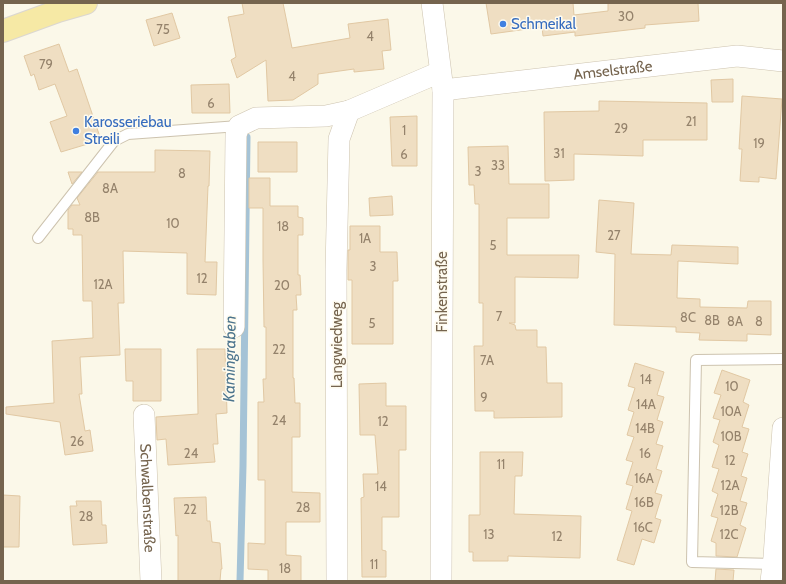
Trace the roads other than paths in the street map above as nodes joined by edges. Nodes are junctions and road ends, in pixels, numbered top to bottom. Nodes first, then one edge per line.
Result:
1 (86, 3) edge
2 (432, 3) edge
3 (3, 31) edge
4 (783, 61) edge
5 (441, 81) junction
6 (349, 111) junction
7 (239, 126) junction
8 (38, 238) dead end
9 (234, 327) dead end
10 (783, 359) edge
11 (144, 415) dead end
12 (783, 428) edge
13 (773, 572) edge
14 (152, 581) edge
15 (337, 581) edge
16 (441, 581) edge

1 - 3 main road
2 - 5 street, Finkenstraße
4 - 5 street, Amselstraße
5 - 6 street
5 - 16 street, Finkenstraße
6 - 7 street
6 - 15 street, Langwiedweg
7 - 8 lane
7 - 9 street
10 - 13 lane
11 - 14 street, Schwalbenstraße
12 - 13 street

